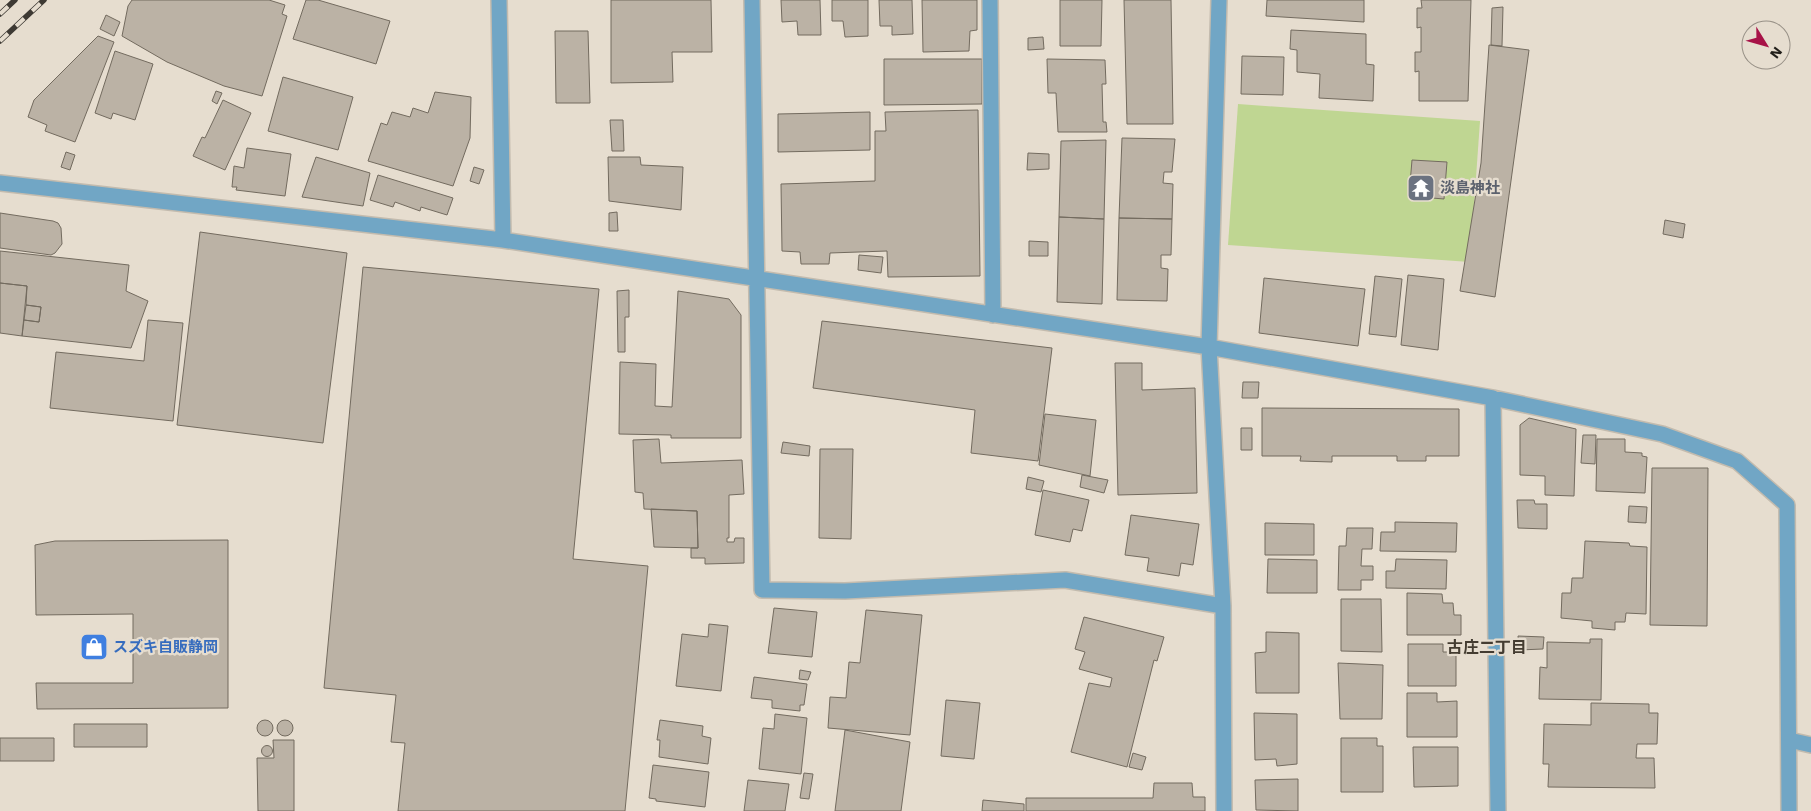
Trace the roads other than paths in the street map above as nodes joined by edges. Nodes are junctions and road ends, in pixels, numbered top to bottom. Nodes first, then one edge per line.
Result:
1 (499, 0) edge
2 (752, 0) edge
3 (990, 0) edge
4 (1219, 0) edge
5 (0, 183) edge
6 (503, 240) junction
7 (757, 279) junction
8 (993, 315) junction
9 (1209, 347) junction
10 (1493, 398) junction
11 (1223, 606) junction
12 (1789, 740) junction
13 (1811, 745) edge
14 (1224, 811) edge
15 (1498, 811) edge
16 (1789, 811) edge

1 - 6 street
2 - 7 street
3 - 8 street
4 - 9 street
5 - 6 street
6 - 7 street
7 - 8 street
7 - 11 street
8 - 9 street
9 - 10 street
9 - 11 street
10 - 12 street
10 - 15 street
11 - 14 street
12 - 13 street
12 - 16 street

